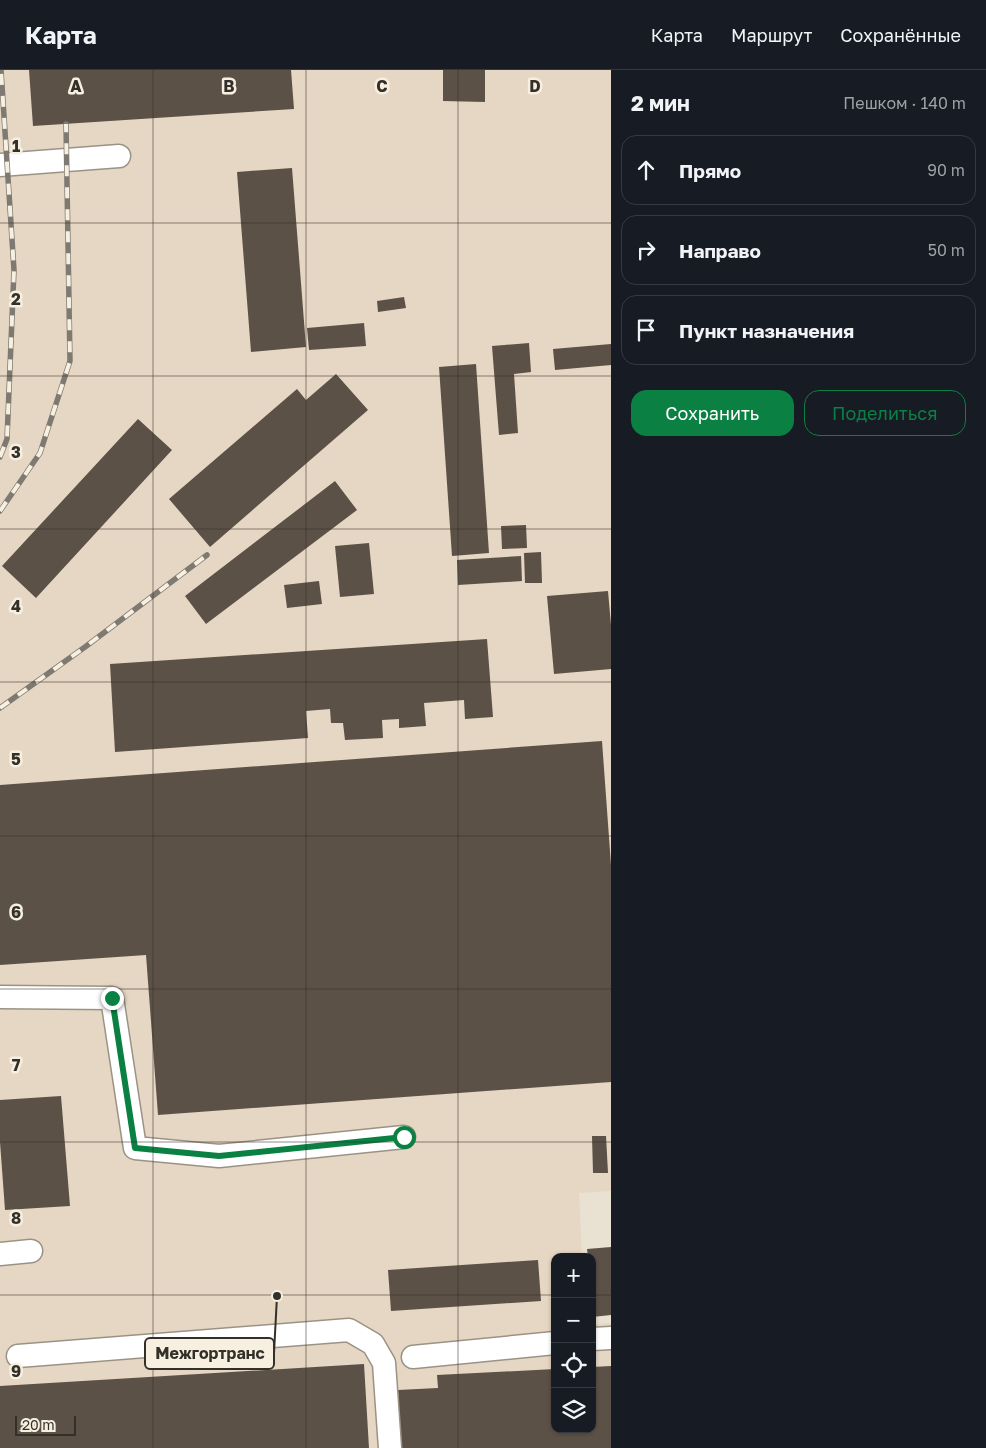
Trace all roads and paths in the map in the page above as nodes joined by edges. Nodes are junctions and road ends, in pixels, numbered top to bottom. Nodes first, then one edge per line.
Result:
1 (119, 156) dead end
2 (0, 165) edge
3 (0, 997) edge
4 (404, 1137) dead end
5 (31, 1251) dead end
6 (0, 1254) edge
7 (611, 1338) edge
8 (596, 1339) edge
9 (551, 1343) edge
10 (18, 1356) dead end
11 (413, 1357) dead end
12 (390, 1448) edge

1 - 2 lane
3 - 4 lane
5 - 6 lane
7 - 8 lane
9 - 11 lane
10 - 12 lane

